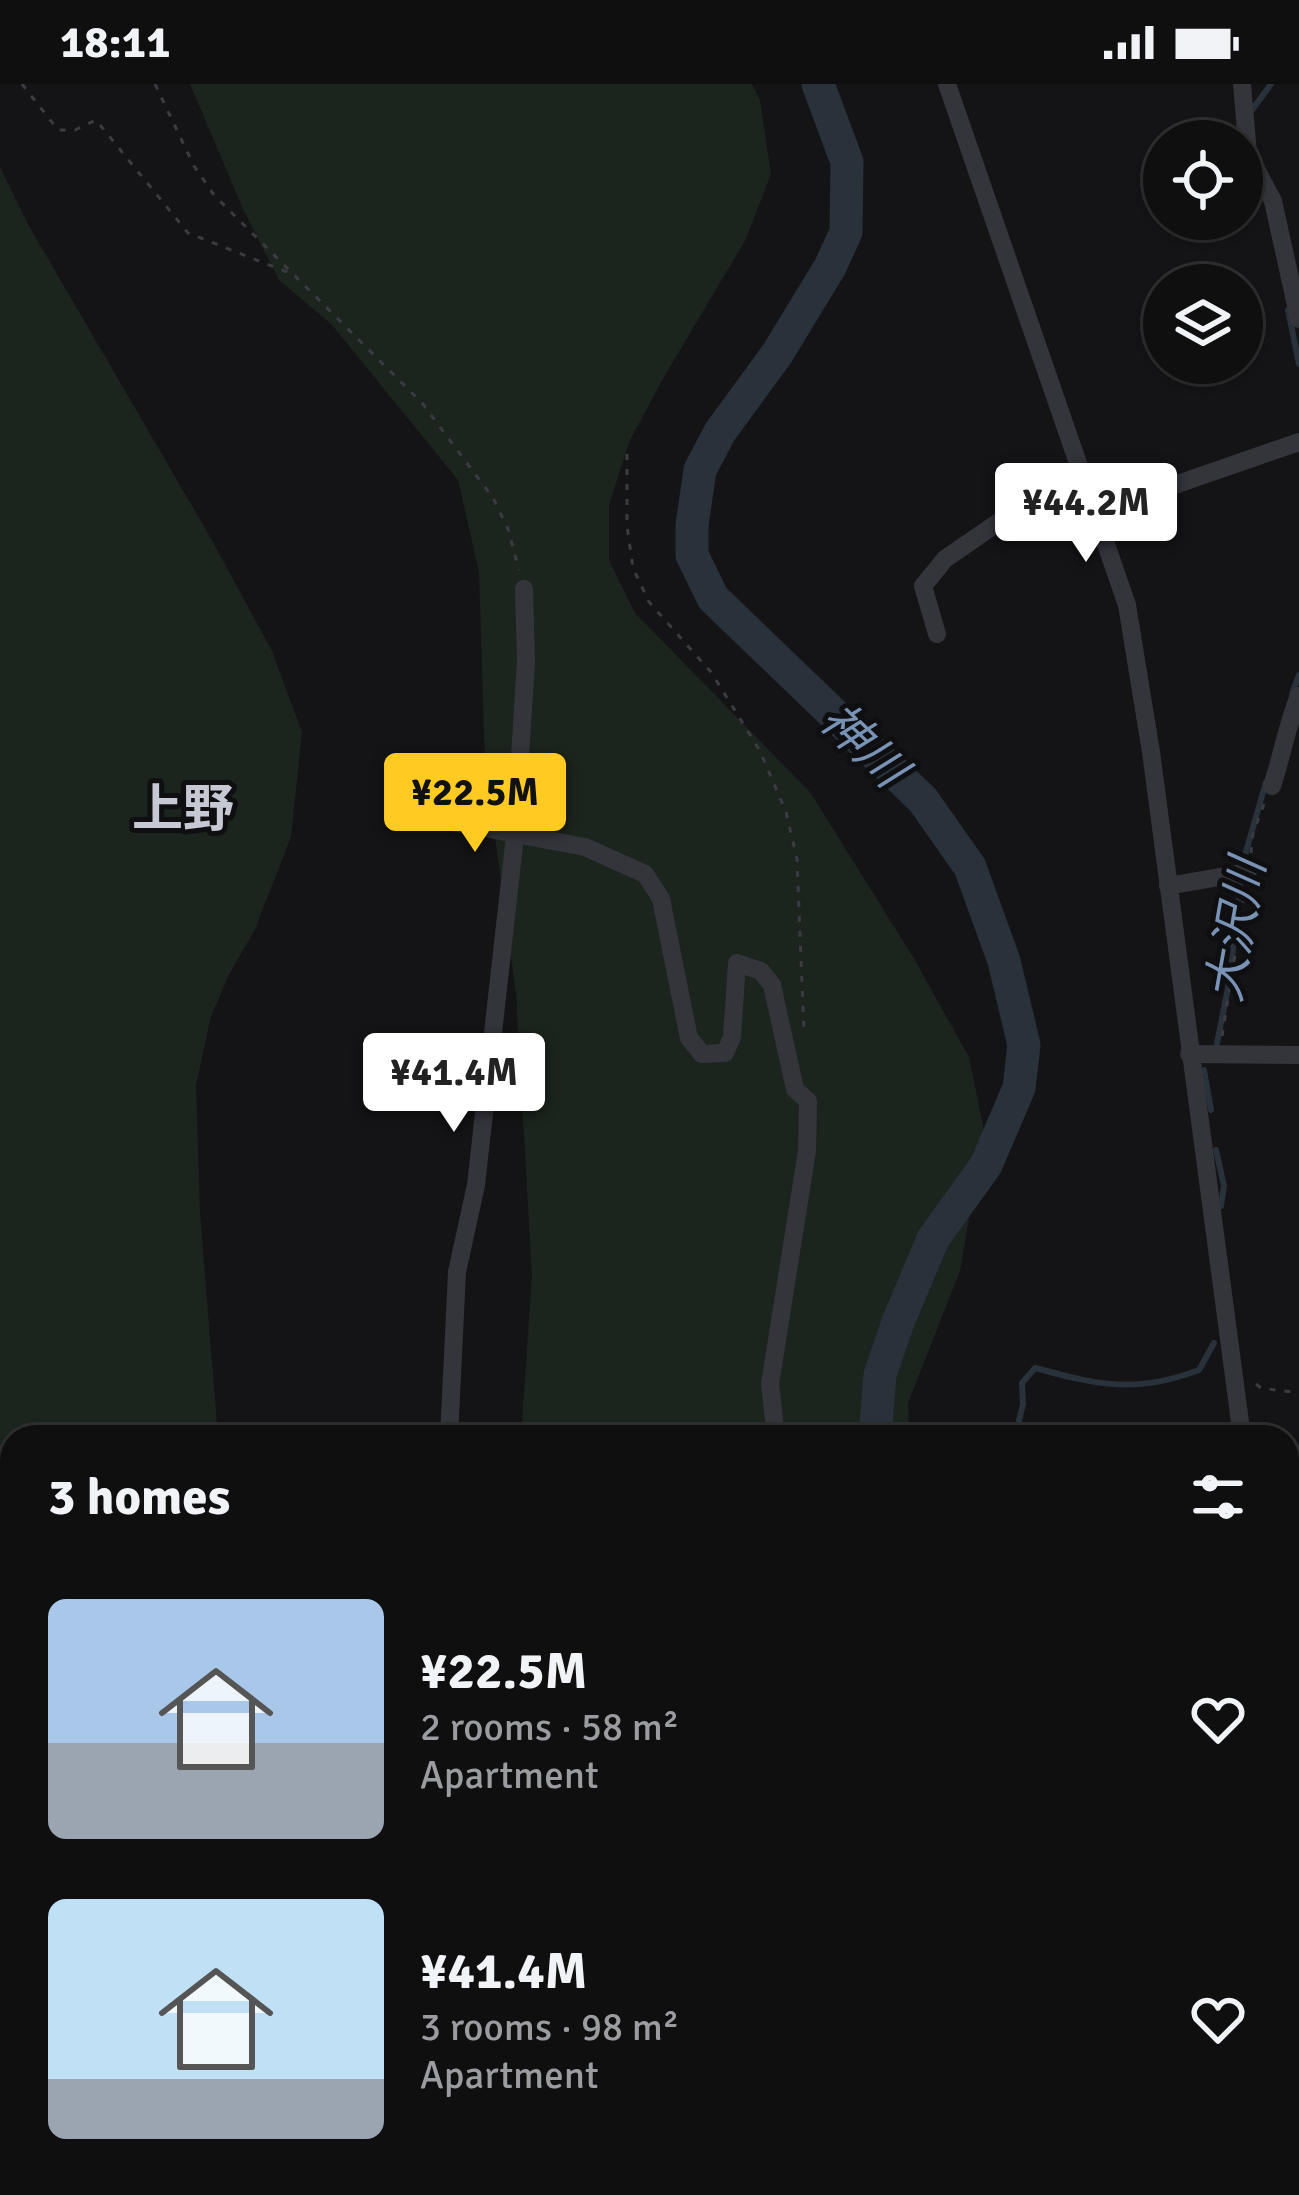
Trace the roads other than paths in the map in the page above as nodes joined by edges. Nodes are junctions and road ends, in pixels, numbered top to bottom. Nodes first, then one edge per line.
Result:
1 (947, 84) edge
2 (1242, 84) edge
3 (1299, 319) edge
4 (1299, 442) edge
5 (1090, 496) junction
6 (524, 589) road end
7 (937, 634) dead end
8 (1299, 696) edge
9 (1272, 786) road end
10 (447, 821) dead end
11 (515, 836) junction
12 (1243, 873) road end
13 (1168, 886) junction
14 (1190, 1054) junction
15 (1299, 1055) edge
16 (450, 1425) edge
17 (775, 1425) edge
18 (1240, 1425) edge

1 - 5 street
2 - 3 street
4 - 5 street
5 - 7 street
5 - 13 street
6 - 11 street
8 - 9 street
10 - 11 street
11 - 16 street
11 - 17 street
12 - 13 street
13 - 14 street
14 - 15 street
14 - 18 street

